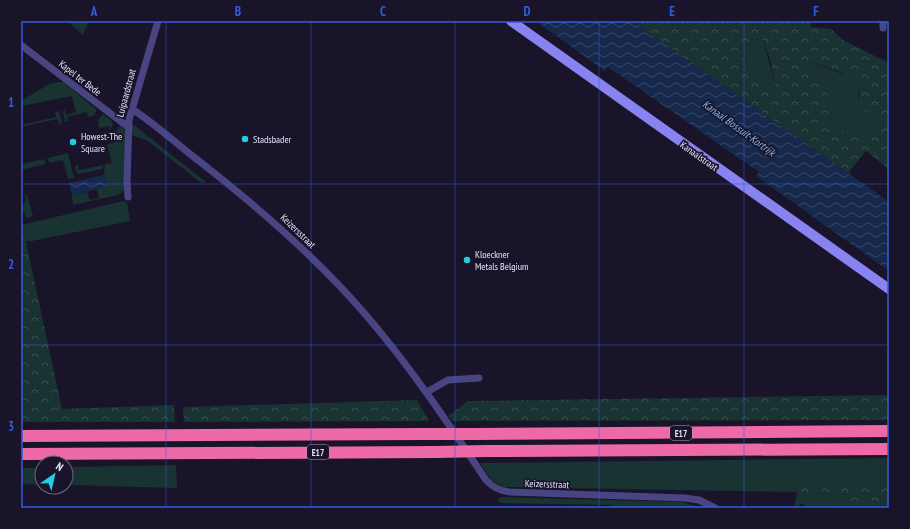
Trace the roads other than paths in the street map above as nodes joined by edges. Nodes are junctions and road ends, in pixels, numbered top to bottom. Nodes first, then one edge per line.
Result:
1 (158, 21) edge
2 (510, 21) edge
3 (21, 45) edge
4 (132, 109) junction
5 (128, 127) junction
6 (128, 197) dead end
7 (889, 289) edge
8 (479, 378) dead end
9 (427, 392) junction
10 (889, 431) edge
11 (21, 436) edge
12 (889, 449) edge
13 (21, 454) edge
14 (715, 508) edge

1 - 4 street, Luipaardstraat
2 - 7 street, Kanaalstraat
3 - 5 street, Kapel ter Bede
4 - 5 street, Luipaardstraat
4 - 9 street, Keizersstraat
5 - 6 street, Luipaardstraat
8 - 9 street
9 - 14 street, Keizersstraat
10 - 11 highway, E17, bridge
12 - 13 highway, E17, bridge

